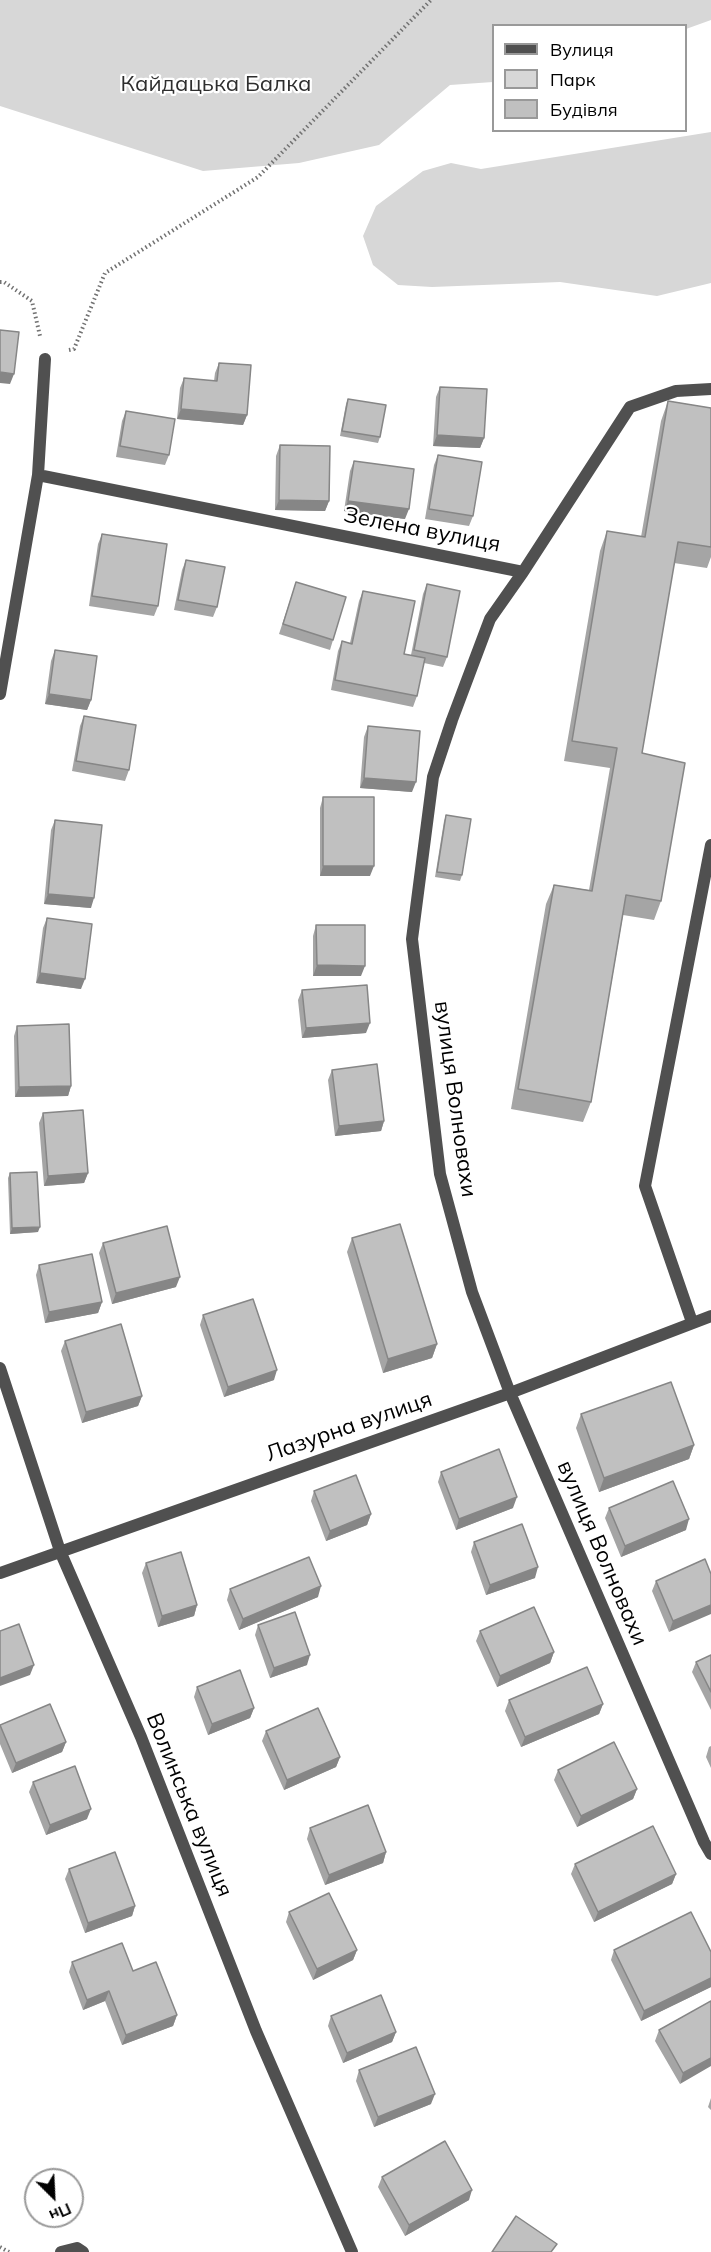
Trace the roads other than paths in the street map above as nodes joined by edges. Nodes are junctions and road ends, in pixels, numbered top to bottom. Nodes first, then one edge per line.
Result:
1 (45, 359) road end
2 (711, 389) edge
3 (39, 476) junction
4 (523, 572) junction
5 (0, 694) edge
6 (711, 845) edge
7 (711, 1316) edge
8 (692, 1322) junction
9 (0, 1368) edge
10 (510, 1393) junction
11 (60, 1551) junction
12 (0, 1573) edge
13 (711, 1854) edge
14 (61, 2252) edge
15 (83, 2252) edge
16 (352, 2252) edge

1 - 3 street
2 - 4 street, Зелена вулиця
3 - 4 street, Зелена вулиця
3 - 5 street
4 - 10 street, вулиця Волновахи
6 - 8 street
7 - 8 street, Лазурна вулиця
8 - 10 street, Лазурна вулиця
9 - 11 street, Волинська вулиця
10 - 11 street, Лазурна вулиця
10 - 13 street, вулиця Волновахи
11 - 12 street, Лазурна вулиця
11 - 16 street, Волинська вулиця
14 - 15 street

